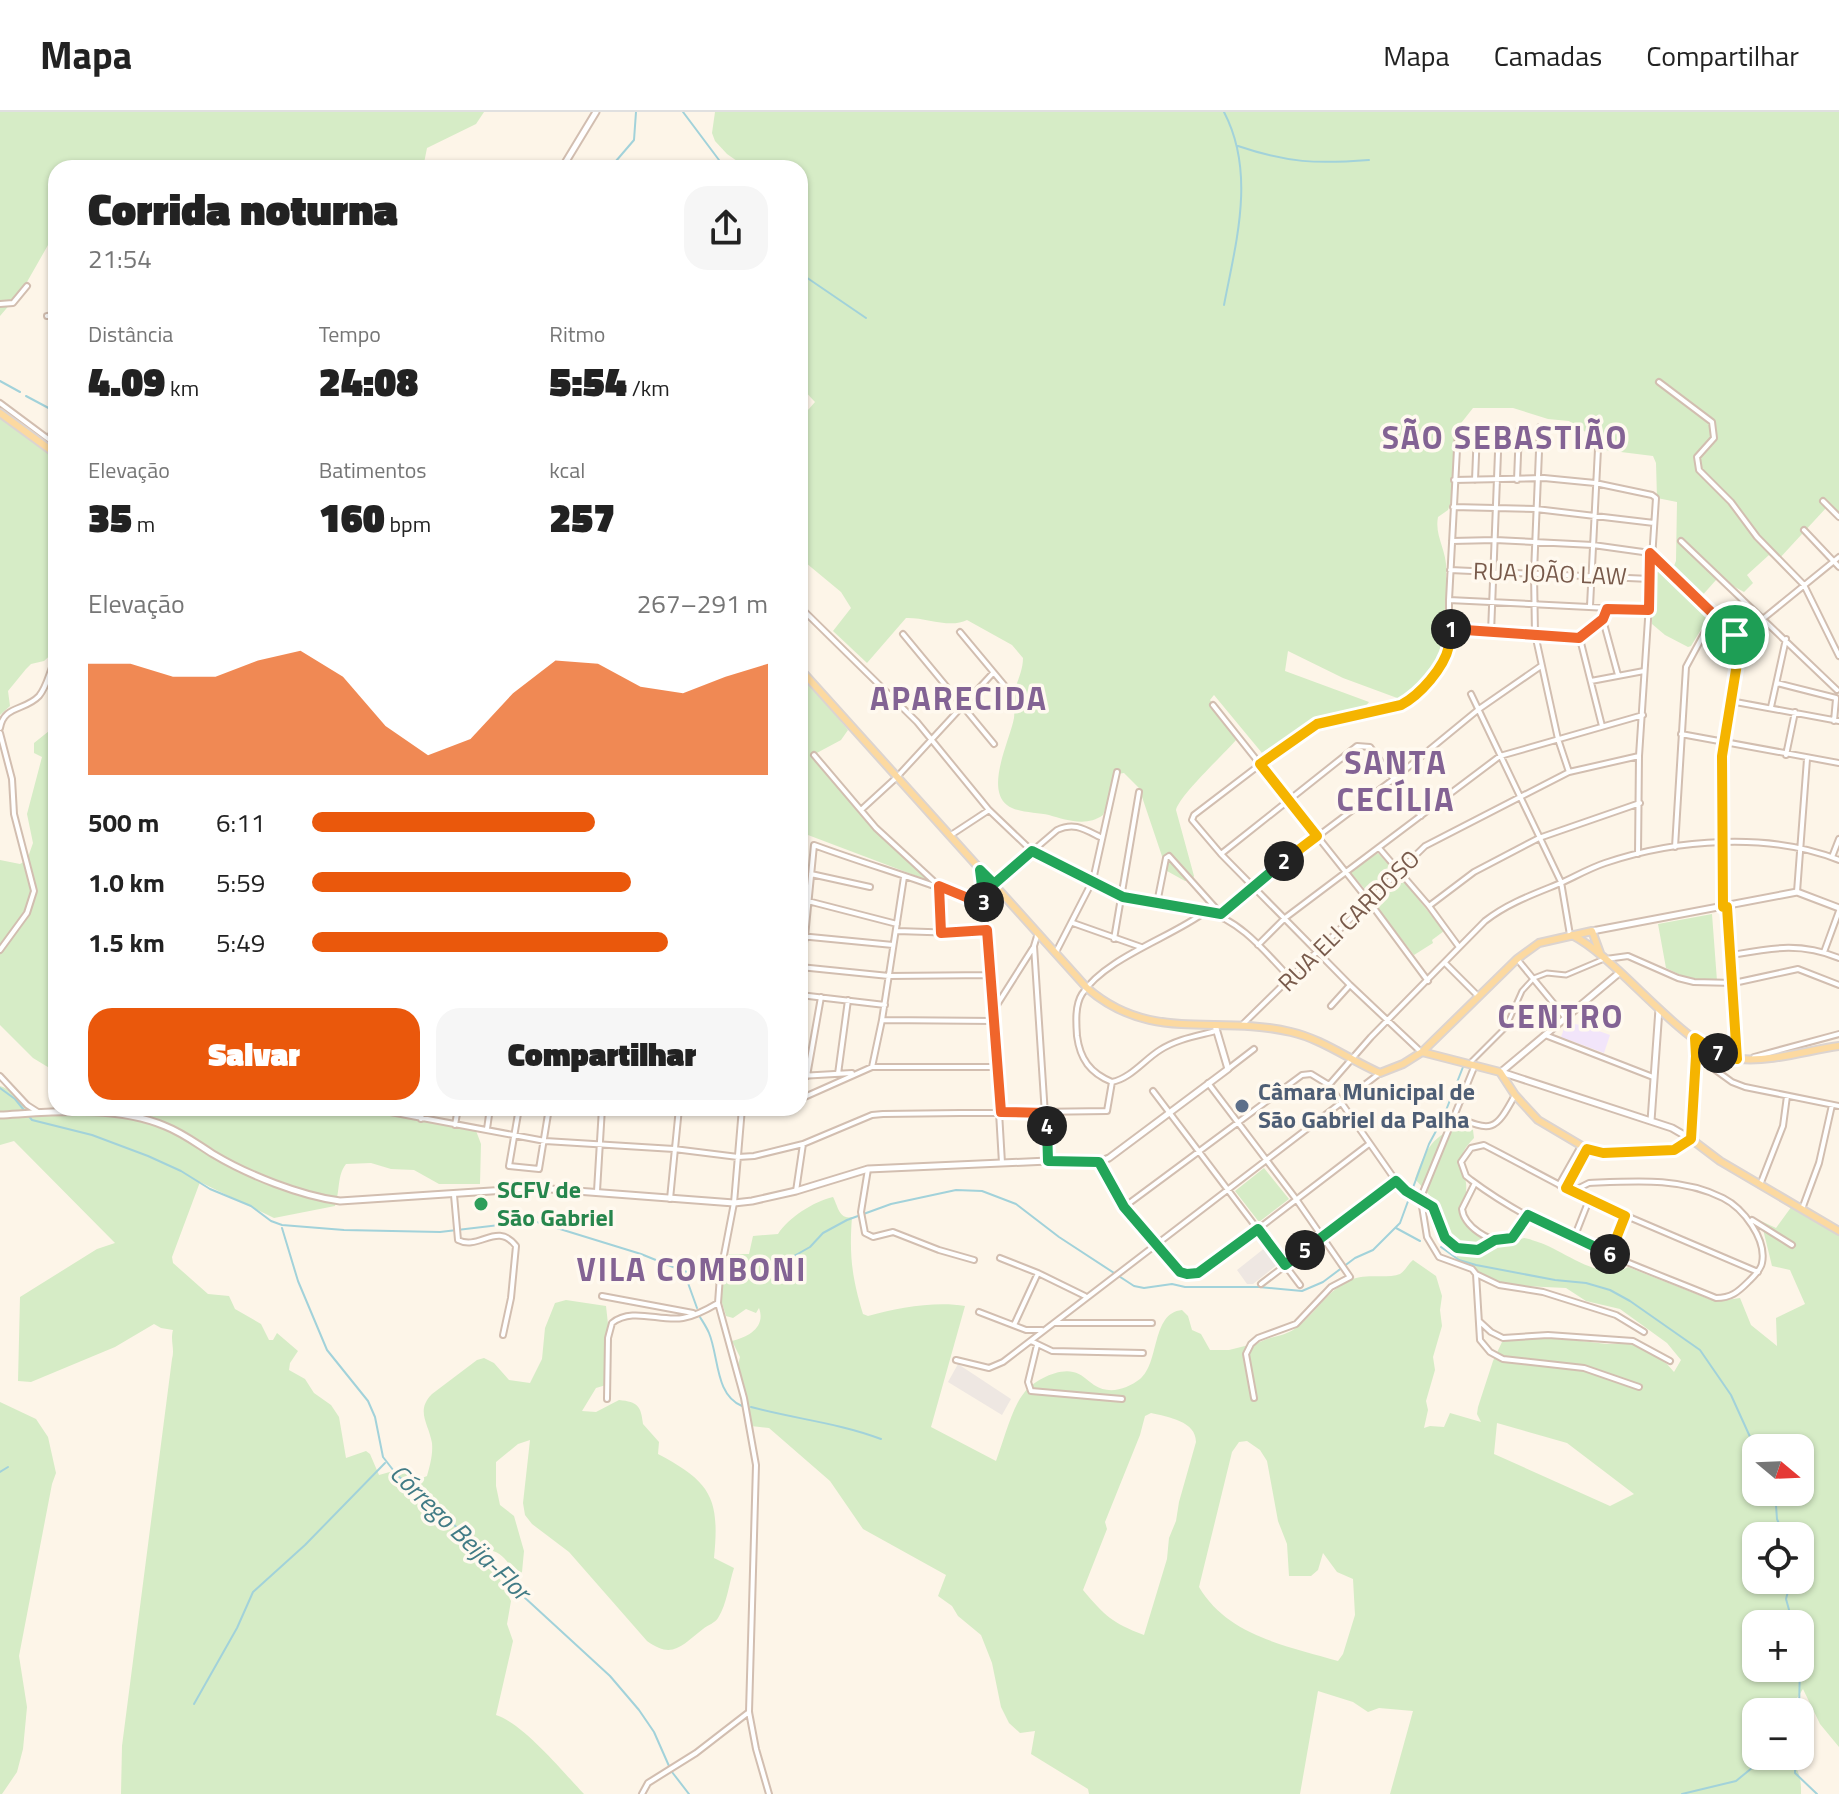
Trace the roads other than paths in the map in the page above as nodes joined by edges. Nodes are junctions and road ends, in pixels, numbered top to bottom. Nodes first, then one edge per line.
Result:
1 (596, 112) edge
2 (567, 160) edge
3 (27, 286) dead end
4 (0, 304) edge
5 (1659, 382) dead end
6 (0, 403) edge
7 (0, 413) edge
8 (1499, 427) dead end
9 (1540, 427) dead end
10 (1458, 430) dead end
11 (1519, 430) dead end
12 (1477, 431) dead end
13 (48, 439) edge
14 (48, 448) edge
15 (1598, 449) dead end
16 (1539, 478) junction
17 (1454, 480) junction
18 (1475, 480) junction
19 (1496, 480) junction
20 (1517, 480) junction
21 (1595, 483) junction
22 (1823, 501) dead end
23 (1453, 507) junction
24 (1494, 509) junction
25 (1536, 509) junction
26 (1593, 514) junction
27 (1839, 517) edge
28 (1654, 523) junction
29 (1804, 530) dead end
30 (1495, 540) junction
31 (1452, 541) junction
32 (1681, 541) dead end
33 (1535, 542) junction
34 (1593, 545) junction
35 (1650, 553) junction
36 (1837, 559) edge
37 (1839, 567) edge
38 (1450, 570) junction
39 (1493, 571) junction
40 (1534, 573) junction
41 (1592, 575) junction
42 (1650, 579) junction
43 (1804, 585) junction
44 (1449, 600) junction
45 (1535, 602) junction
46 (1492, 603) junction
47 (1590, 607) junction
48 (1607, 609) junction
49 (1649, 610) junction
50 (808, 615) edge
51 (1714, 616) junction
52 (1764, 618) junction
53 (1603, 619) junction
54 (1450, 629) junction
55 (960, 632) dead end
56 (1491, 633) junction
57 (903, 634) dead end
58 (1535, 634) junction
59 (1579, 638) junction
60 (1786, 639) junction
61 (1839, 656) edge
62 (1541, 666) junction
63 (1645, 671) junction
64 (993, 673) junction
65 (1618, 675) junction
66 (48, 676) edge
67 (808, 678) edge
68 (1591, 681) junction
69 (1777, 683) junction
70 (1838, 689) edge
71 (1010, 692) dead end
72 (1471, 694) dead end
73 (1836, 698) junction
74 (1730, 701) junction
75 (1213, 705) dead end
76 (961, 706) junction
77 (1771, 707) junction
78 (1479, 709) junction
79 (1795, 712) junction
80 (1643, 715) junction
81 (1, 718) edge
82 (1836, 721) edge
83 (1602, 726) junction
84 (0, 731) edge
85 (1681, 734) junction
86 (932, 738) junction
87 (1558, 739) junction
88 (1723, 742) junction
89 (994, 744) dead end
90 (814, 755) dead end
91 (1786, 755) junction
92 (1500, 756) junction
93 (1639, 756) junction
94 (1807, 759) junction
95 (1839, 763) edge
96 (1260, 764) junction
97 (1117, 772) dead end
98 (1569, 772) junction
99 (897, 777) junction
100 (1395, 778) junction
101 (1139, 792) dead end
102 (1520, 797) junction
103 (1289, 800) junction
104 (1640, 803) junction
105 (861, 810) junction
106 (989, 810) junction
107 (1421, 816) junction
108 (949, 836) junction
109 (1317, 836) junction
110 (1101, 837) junction
111 (1539, 838) junction
112 (1839, 839) edge
113 (1720, 842) junction
114 (1675, 847) junction
115 (1801, 847) junction
116 (1379, 848) junction
117 (1032, 851) junction
118 (1221, 854) junction
119 (1638, 854) junction
120 (1832, 857) junction
121 (1839, 860) edge
122 (980, 870) junction
123 (1398, 871) junction
124 (1346, 872) junction
125 (811, 874) junction
126 (904, 877) junction
127 (1093, 880) junction
128 (1561, 882) junction
129 (994, 884) junction
130 (1253, 885) junction
131 (939, 886) junction
132 (870, 887) dead end
133 (1797, 892) junction
134 (1123, 897) junction
135 (809, 900) junction
136 (1368, 900) junction
137 (1157, 903) junction
138 (985, 905) junction
139 (808, 906) edge
140 (1429, 906) junction
141 (1725, 907) junction
142 (1839, 909) edge
143 (1205, 912) junction
144 (1221, 914) junction
145 (1285, 918) junction
146 (1073, 923) junction
147 (897, 924) junction
148 (987, 930) junction
149 (896, 931) junction
150 (1592, 931) junction
151 (1038, 932) junction
152 (941, 933) junction
153 (1571, 935) junction
154 (808, 936) edge
155 (1114, 939) junction
156 (893, 945) junction
157 (1258, 945) junction
158 (1034, 946) junction
159 (1141, 947) junction
160 (1459, 947) junction
161 (0, 950) edge
162 (1056, 952) junction
163 (1319, 952) junction
164 (1824, 952) junction
165 (1732, 955) junction
166 (1603, 956) junction
167 (1839, 958) edge
168 (1517, 959) junction
169 (1445, 964) junction
170 (808, 967) edge
171 (1619, 973) junction
172 (991, 975) junction
173 (889, 976) junction
174 (1534, 978) junction
175 (1291, 979) junction
176 (1428, 981) junction
177 (1734, 983) junction
178 (1350, 985) junction
179 (1839, 985) edge
180 (1087, 988) junction
181 (808, 996) edge
182 (1478, 996) junction
183 (821, 997) junction
184 (848, 1000) junction
185 (885, 1005) junction
186 (1331, 1006) dead end
187 (1659, 1008) junction
188 (993, 1010) junction
189 (1564, 1016) junction
190 (882, 1020) junction
191 (1388, 1020) junction
192 (994, 1021) junction
193 (1242, 1025) junction
194 (1215, 1028) junction
195 (1839, 1034) edge
196 (1545, 1035) junction
197 (1695, 1038) junction
198 (1839, 1046) edge
199 (1254, 1049) dead end
200 (1422, 1052) junction
201 (1696, 1056) junction
202 (1350, 1059) junction
203 (1740, 1059) junction
204 (1472, 1064) junction
205 (872, 1067) junction
206 (998, 1067) junction
207 (1228, 1069) junction
208 (808, 1070) edge
209 (1497, 1071) junction
210 (854, 1073) junction
211 (1380, 1073) junction
212 (838, 1074) junction
213 (0, 1076) edge
214 (808, 1076) edge
215 (1653, 1077) junction
216 (1112, 1082) junction
217 (1208, 1083) junction
218 (1329, 1085) junction
219 (1153, 1091) dead end
220 (808, 1095) edge
221 (1515, 1095) junction
222 (1787, 1096) junction
223 (1341, 1102) junction
224 (1832, 1105) junction
225 (1839, 1106) edge
226 (38, 1112) junction
227 (48, 1112) edge
228 (1001, 1112) junction
229 (1047, 1113) junction
230 (1170, 1113) junction
231 (0, 1115) edge
232 (130, 1116) edge
233 (413, 1116) edge
234 (422, 1116) edge
235 (457, 1116) edge
236 (489, 1116) edge
237 (518, 1116) edge
238 (548, 1116) edge
239 (602, 1116) edge
240 (678, 1116) edge
241 (741, 1116) edge
242 (1454, 1116) junction
243 (421, 1119) junction
244 (1651, 1121) junction
245 (1236, 1122) junction
246 (455, 1125) junction
247 (487, 1130) junction
248 (514, 1136) junction
249 (1691, 1139) junction
250 (545, 1141) junction
251 (600, 1144) junction
252 (803, 1144) junction
253 (1369, 1144) junction
254 (1584, 1148) junction
255 (674, 1149) junction
256 (1198, 1151) junction
257 (738, 1157) junction
258 (1048, 1161) junction
259 (1266, 1161) junction
260 (1099, 1162) junction
261 (1002, 1163) junction
262 (868, 1169) junction
263 (1396, 1181) junction
264 (1475, 1183) junction
265 (1559, 1185) junction
266 (1760, 1185) junction
267 (1566, 1188) junction
268 (1228, 1189) junction
269 (597, 1191) junction
270 (796, 1191) junction
271 (1577, 1194) junction
272 (454, 1195) junction
273 (1421, 1197) junction
274 (670, 1199) junction
275 (1296, 1199) junction
276 (1589, 1200) junction
277 (734, 1203) junction
278 (1124, 1207) junction
279 (1802, 1209) junction
280 (1528, 1215) junction
281 (1625, 1216) junction
282 (1750, 1219) junction
283 (1258, 1229) junction
284 (1839, 1231) edge
285 (1323, 1237) junction
286 (1574, 1238) junction
287 (1495, 1240) junction
288 (1154, 1244) junction
289 (1792, 1245) dead end
290 (1610, 1254) junction
291 (1000, 1258) dead end
292 (974, 1260) dead end
293 (1285, 1265) junction
294 (1758, 1272) junction
295 (1038, 1273) junction
296 (1476, 1274) junction
297 (1261, 1284) dead end
298 (1300, 1285) dead end
299 (602, 1296) dead end
300 (1085, 1296) junction
301 (718, 1303) junction
302 (979, 1312) dead end
303 (695, 1313) junction
304 (1478, 1319) junction
305 (1054, 1322) junction
306 (1152, 1323) dead end
307 (1014, 1325) junction
308 (1042, 1330) junction
309 (1644, 1332) dead end
310 (503, 1335) dead end
311 (1031, 1341) junction
312 (1037, 1345) junction
313 (1143, 1353) dead end
314 (956, 1360) dead end
315 (1670, 1361) dead end
316 (1639, 1387) dead end
317 (1254, 1398) dead end
318 (607, 1399) dead end
319 (1122, 1399) dead end
320 (749, 1712) junction
321 (642, 1794) edge
322 (769, 1794) edge

1 - 2 street
3 - 4 street
5 - 43 street
6 - 13 street
7 - 14 main road
8 - 19 street
9 - 16 street
10 - 17 street
11 - 20 street
12 - 18 street
15 - 21 street
16 - 20 street
16 - 21 street
16 - 25 street
17 - 18 street
17 - 23 street
18 - 19 street
19 - 20 street
19 - 24 street
21 - 26 street
21 - 28 street
22 - 27 street
23 - 24 street
23 - 31 street
24 - 25 street
24 - 30 street
25 - 26 street
25 - 33 street
26 - 28 street
26 - 34 street
28 - 35 street
29 - 36 street
30 - 31 street
30 - 33 street
30 - 39 street
31 - 38 street
32 - 52 street
33 - 34 street
33 - 40 street
34 - 35 street
34 - 41 street
35 - 42 street
35 - 51 street
36 - 37 street
36 - 43 street
38 - 39 street, RUA JOÃO LAW
38 - 44 street
39 - 40 street, RUA JOÃO LAW
39 - 46 street
40 - 41 street, RUA JOÃO LAW
40 - 45 street
41 - 42 street, RUA JOÃO LAW
41 - 47 street
42 - 49 street
43 - 52 street
43 - 61 street
44 - 46 street
44 - 54 street
45 - 46 street
45 - 47 street
45 - 58 street
46 - 56 street
47 - 48 street
48 - 49 street
48 - 53 street
49 - 63 street
50 - 86 street
51 - 74 street
51 - 85 street
52 - 60 street
53 - 59 street
53 - 65 street
54 - 56 street
54 - 96 street
55 - 64 street
56 - 58 street
57 - 76 street
58 - 59 street
58 - 62 street
59 - 68 street
60 - 69 street
60 - 70 street
62 - 78 street
62 - 87 street
63 - 65 street
63 - 80 street
64 - 71 street
64 - 76 street
65 - 68 street
66 - 81 street
67 - 99 main road
68 - 83 street
69 - 73 street
69 - 77 street
70 - 73 street
72 - 78 street
73 - 82 street
74 - 77 street
74 - 88 street
75 - 96 street
76 - 86 street
76 - 89 street
77 - 79 street
78 - 92 street
78 - 100 street
79 - 82 street
79 - 91 street
80 - 83 street
80 - 93 street
81 - 84 street
83 - 87 street
84 - 161 street
85 - 88 street
85 - 114 street
86 - 99 street
86 - 106 street
87 - 92 street
87 - 98 street
88 - 91 street
88 - 113 street
90 - 105 street
91 - 94 street
92 - 102 street
92 - 107 street
93 - 98 street, RUA ELI CARDOSO
93 - 104 street
94 - 95 street
94 - 115 street
96 - 103 street
96 - 118 street
97 - 110 street
98 - 102 street, RUA ELI CARDOSO
99 - 105 street
99 - 108 main road
100 - 103 street
100 - 107 street
100 - 109 street
101 - 134 street
102 - 111 street
102 - 123 street, RUA ELI CARDOSO
103 - 109 street
103 - 118 street
104 - 111 street
104 - 119 street
105 - 131 street
106 - 108 street
106 - 117 street
107 - 116 street
108 - 122 main road
109 - 124 street
109 - 130 street
110 - 117 street
110 - 127 street
111 - 128 street
111 - 140 street
112 - 120 street
113 - 114 street
113 - 115 street
113 - 141 street
114 - 119 street
115 - 120 street
115 - 133 street
116 - 123 street
116 - 124 street
117 - 127 street
117 - 129 street
118 - 130 street
119 - 128 street
120 - 121 street
122 - 129 main road
122 - 138 street
123 - 136 street, RUA ELI CARDOSO
123 - 140 street
124 - 136 street
124 - 145 street
125 - 126 street
125 - 132 street
125 - 135 street
126 - 131 street
126 - 147 street
127 - 134 street
127 - 146 street
128 - 153 street
128 - 160 street
129 - 151 main road
130 - 144 street
130 - 145 street
131 - 138 street
131 - 152 street
133 - 141 street
133 - 142 street
134 - 137 street
134 - 155 street
135 - 139 street
135 - 147 street
136 - 163 street, RUA ELI CARDOSO
136 - 176 street
137 - 143 street
137 - 144 street
138 - 148 street
140 - 160 street
141 - 150 street
141 - 165 street
142 - 164 street
143 - 144 street
143 - 159 street
144 - 157 street
145 - 157 street
145 - 163 street
146 - 155 street
146 - 162 street
147 - 149 street
148 - 152 street
148 - 172 street
149 - 152 street
149 - 156 street
150 - 153 main road
150 - 166 main road
151 - 158 street
151 - 162 main road
153 - 166 main road
153 - 168 main road
154 - 156 street
155 - 159 street
156 - 173 street
157 - 175 street
158 - 188 street
158 - 229 street
159 - 180 street
160 - 169 street
162 - 180 main road
163 - 175 street, RUA ELI CARDOSO
163 - 178 street
164 - 165 street
164 - 167 street
165 - 177 street
166 - 171 main road
166 - 174 street
166 - 177 street
168 - 174 street
168 - 182 main road
169 - 176 street
169 - 182 street
170 - 173 street
171 - 187 main road
171 - 189 street
172 - 173 street
172 - 188 street
173 - 185 street
174 - 189 street
174 - 204 street
175 - 193 street, RUA ELI CARDOSO
176 - 191 street
177 - 179 street
177 - 203 street
178 - 186 street
178 - 191 street
180 - 194 main road
180 - 216 street
181 - 183 street
182 - 200 main road
183 - 184 street
183 - 208 street
184 - 185 street
184 - 212 street
185 - 190 street
187 - 197 main road
187 - 215 street
188 - 192 street
189 - 196 street
190 - 192 street
190 - 205 street
191 - 200 street
191 - 202 street
192 - 206 street
193 - 194 main road
193 - 202 main road
194 - 207 street
194 - 216 street
195 - 203 street
196 - 209 street
196 - 215 street
197 - 201 street
197 - 203 main road
198 - 203 main road
199 - 207 street
200 - 204 main road
200 - 211 main road
201 - 222 street
201 - 249 street
202 - 211 main road
202 - 218 street
204 - 209 main road
204 - 242 street
205 - 206 street
205 - 210 street
206 - 228 street
207 - 217 street
209 - 221 main road
209 - 244 street
210 - 212 street
210 - 220 street
211 - 223 street
212 - 214 street
213 - 226 street
215 - 244 street
216 - 229 street
217 - 230 street
217 - 245 street
218 - 223 street
218 - 245 street
219 - 230 street
221 - 242 street
221 - 254 main road
222 - 224 street
222 - 266 street
223 - 253 street
223 - 259 street
224 - 225 street
224 - 279 street
226 - 227 street
226 - 231 street
228 - 229 street
228 - 252 street
228 - 261 street
229 - 258 street
230 - 256 street
230 - 260 street
232 - 272 street
233 - 243 street
234 - 243 street
235 - 246 street
236 - 247 street
237 - 248 street
238 - 250 street
239 - 251 street
240 - 255 street
241 - 257 street
242 - 273 street
243 - 246 street
244 - 249 street
245 - 256 street
245 - 259 street
246 - 247 street
247 - 248 street
248 - 250 street
248 - 250 street
249 - 254 main road
249 - 266 main road
250 - 251 street
251 - 255 street
251 - 269 street
252 - 257 street
252 - 270 street
253 - 263 street
253 - 275 street
254 - 265 street
254 - 267 street
255 - 257 street
255 - 274 street
256 - 268 street
256 - 278 street
257 - 277 street
258 - 260 street
258 - 261 street
259 - 268 street
259 - 275 street
260 - 278 street
261 - 262 street
262 - 270 street
262 - 292 street
263 - 273 street
263 - 285 street
264 - 265 street
264 - 280 street
264 - 287 street
265 - 267 street
266 - 279 main road
267 - 271 street
268 - 283 street
268 - 288 street
269 - 272 street
269 - 274 street
270 - 277 street
271 - 276 street
271 - 282 street
272 - 310 street
273 - 287 street
273 - 296 street
274 - 277 street
275 - 283 street
275 - 285 street
276 - 281 street
276 - 286 street
277 - 301 street
278 - 288 street
279 - 284 main road
280 - 286 street
280 - 287 street
281 - 290 street
281 - 294 street
282 - 289 street
282 - 294 street
283 - 288 street
283 - 293 street
285 - 293 street
285 - 317 street
286 - 290 street
288 - 300 street
290 - 294 street
291 - 295 street
293 - 297 street
293 - 298 street
295 - 300 street
295 - 307 street
296 - 304 street
296 - 309 street
299 - 303 street
300 - 305 street
301 - 303 street
301 - 320 street
302 - 307 street
303 - 318 street
304 - 315 street
304 - 316 street
305 - 306 street
305 - 308 street
307 - 308 street
308 - 311 street
311 - 312 street
311 - 314 street
312 - 313 street
312 - 319 street
320 - 321 street
320 - 322 street

